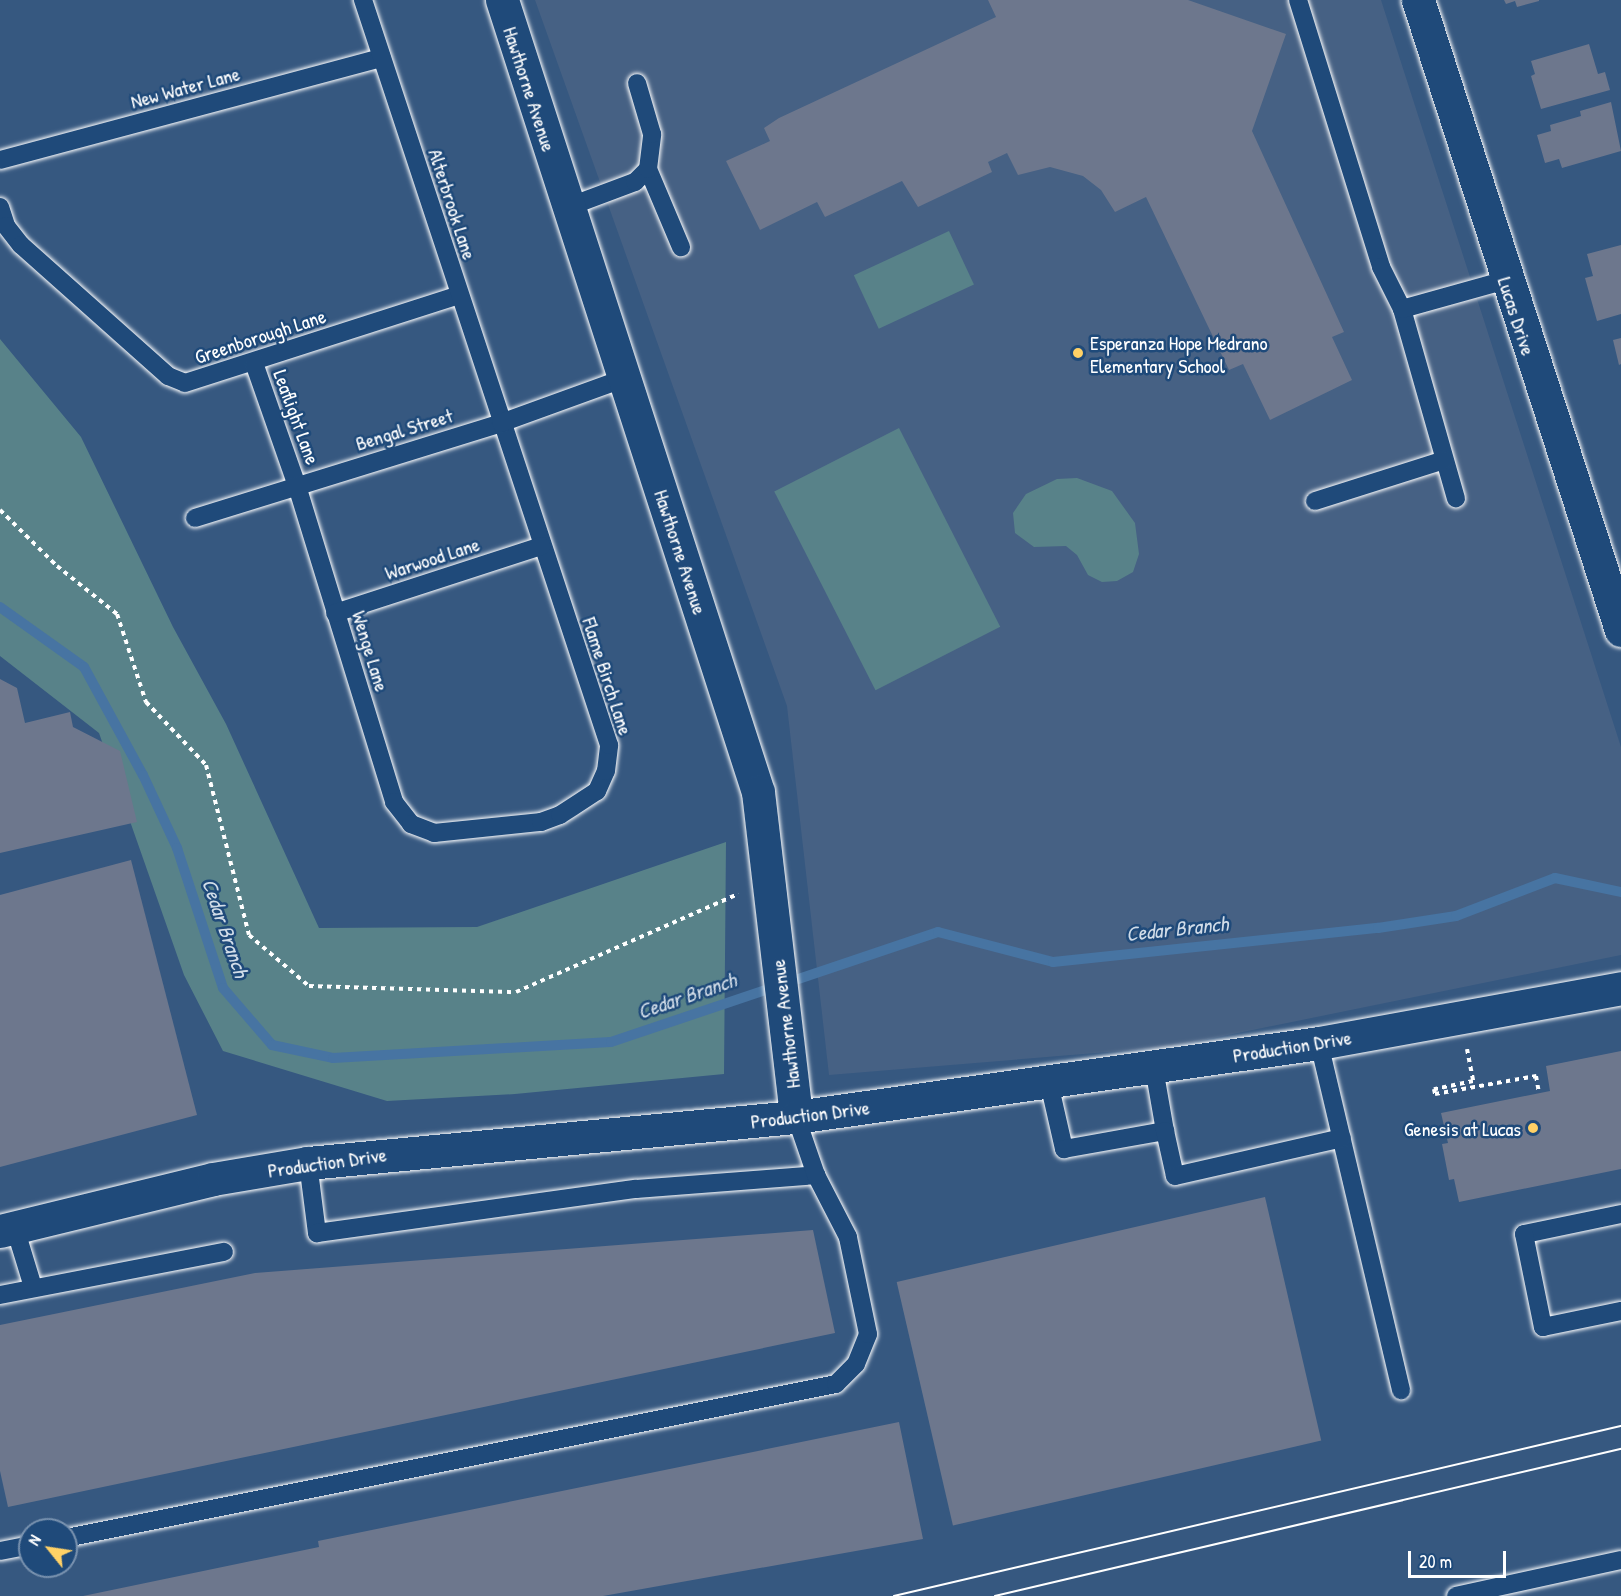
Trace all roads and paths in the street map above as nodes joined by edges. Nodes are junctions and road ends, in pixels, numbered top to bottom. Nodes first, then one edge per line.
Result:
1 (363, 0) edge
2 (502, 0) edge
3 (1298, 0) edge
4 (1418, 0) edge
5 (382, 58) junction
6 (637, 83) dead end
7 (0, 160) edge
8 (648, 168) junction
9 (0, 207) edge
10 (568, 207) junction
11 (681, 247) dead end
12 (1506, 280) junction
13 (459, 295) junction
14 (1402, 309) junction
15 (254, 363) junction
16 (625, 378) junction
17 (501, 423) junction
18 (1444, 460) junction
19 (297, 486) junction
20 (1456, 498) dead end
21 (1315, 501) dead end
22 (0, 510) edge
23 (195, 518) dead end
24 (541, 546) junction
25 (335, 612) junction
26 (1621, 630) edge
27 (411, 824) joint
28 (769, 880) junction
29 (1621, 988) edge
30 (1319, 1043) junction
31 (1467, 1048) dead end
32 (1154, 1068) junction
33 (1049, 1083) junction
34 (1539, 1093) dead end
35 (796, 1117) junction
36 (1165, 1131) junction
37 (1342, 1138) junction
38 (308, 1163) junction
39 (816, 1175) junction
40 (1621, 1214) edge
41 (7, 1230) edge
42 (224, 1252) dead end
43 (33, 1287) junction
44 (0, 1295) edge
45 (1621, 1311) edge
46 (1401, 1390) dead end
47 (78, 1536) edge
48 (1, 1545) edge
49 (18, 1545) edge
50 (1621, 1560) edge
51 (1456, 1596) edge

1 - 5 lane, Alterbrook Lane
2 - 10 street, Hawthorne Avenue
3 - 14 lane
4 - 12 street, Lucas Drive
5 - 7 lane, New Water Lane
5 - 13 lane, Alterbrook Lane
6 - 8 lane
8 - 10 lane
8 - 11 lane
9 - 15 lane, Greenborough Lane
10 - 16 street, Hawthorne Avenue
12 - 14 lane
12 - 26 street, Lucas Drive
13 - 15 lane, Greenborough Lane
13 - 17 lane, Alterbrook Lane
14 - 18 lane
15 - 19 lane, Leaflight Lane
16 - 17 lane, Bengal Street
16 - 28 street, Hawthorne Avenue
17 - 19 lane, Bengal Street
17 - 24 lane, Flame Birch Lane
18 - 20 lane
18 - 21 lane
19 - 23 lane, Bengal Street
19 - 25 lane, Wenge Lane
22 - 28 path
24 - 25 lane, Warwood Lane
24 - 27 lane, Flame Birch Lane
25 - 27 lane, Wenge Lane
28 - 35 street, Hawthorne Avenue
29 - 30 street, Production Drive
30 - 32 street, Production Drive
30 - 37 lane
31 - 34 path
32 - 33 street, Production Drive
32 - 36 lane
33 - 35 street, Production Drive
33 - 36 lane
35 - 38 street, Production Drive
35 - 39 lane
36 - 37 lane
37 - 46 lane
38 - 39 lane
38 - 41 street, Production Drive
39 - 47 lane
40 - 45 lane
41 - 43 lane
42 - 43 lane
43 - 44 lane
48 - 49 lane
50 - 51 lane

